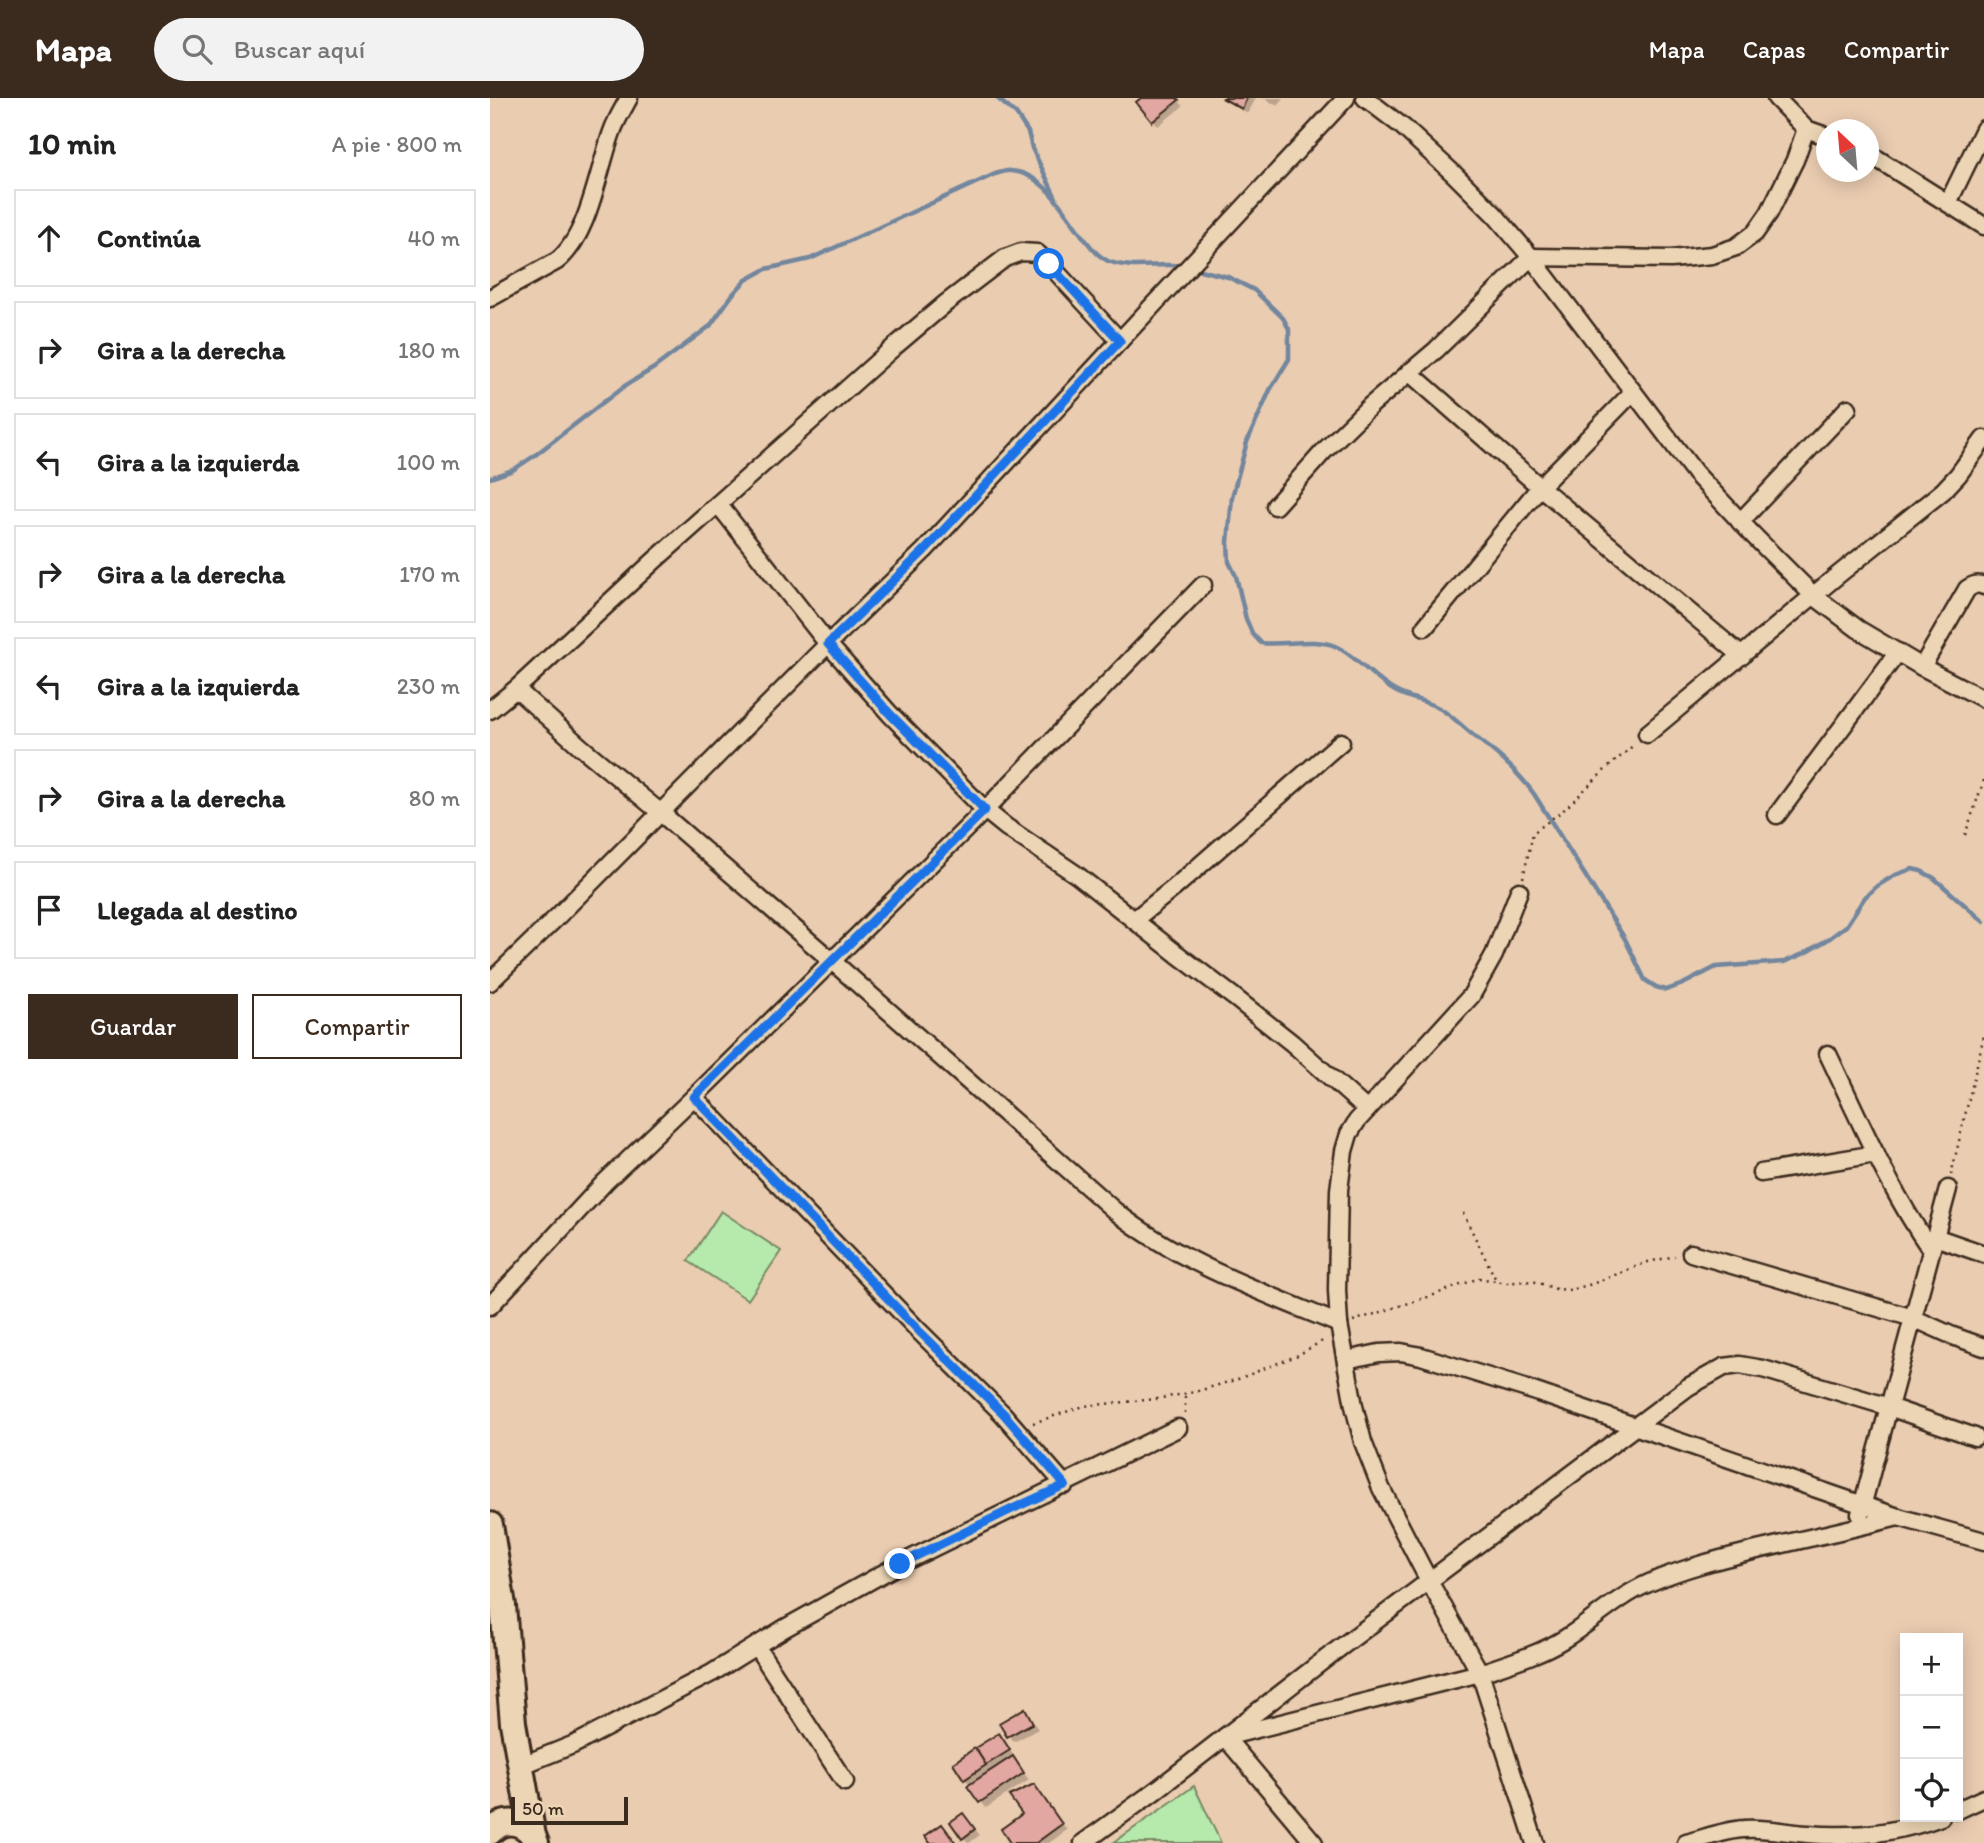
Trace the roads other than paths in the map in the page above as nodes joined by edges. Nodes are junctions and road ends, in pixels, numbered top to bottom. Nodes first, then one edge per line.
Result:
1 (629, 98) edge
2 (1346, 98) edge
3 (1364, 98) edge
4 (1776, 98) edge
5 (1806, 129) junction
6 (1984, 129) edge
7 (1816, 132) edge
8 (1879, 160) edge
9 (1948, 204) junction
10 (1984, 226) edge
11 (1531, 257) junction
12 (490, 298) edge
13 (1120, 341) junction
14 (1409, 373) junction
15 (1633, 392) junction
16 (1848, 408) dead end
17 (1984, 439) edge
18 (1540, 487) junction
19 (718, 504) junction
20 (1275, 506) dead end
21 (1740, 522) junction
22 (1203, 585) dead end
23 (1984, 586) edge
24 (1814, 596) junction
25 (1425, 627) dead end
26 (828, 644) junction
27 (1898, 652) junction
28 (1742, 656) junction
29 (1922, 667) junction
30 (516, 689) junction
31 (1984, 699) edge
32 (490, 710) edge
33 (1647, 734) road end
34 (1341, 742) dead end
35 (985, 810) junction
36 (662, 813) junction
37 (1777, 815) dead end
38 (1519, 891) road end
39 (1134, 920) junction
40 (832, 961) junction
41 (490, 982) edge
42 (1828, 1054) dead end
43 (694, 1097) junction
44 (1367, 1110) junction
45 (1876, 1154) junction
46 (1761, 1173) dead end
47 (1948, 1189) road end
48 (1933, 1244) junction
49 (1691, 1253) road end
50 (1984, 1254) edge
51 (490, 1306) edge
52 (1913, 1318) junction
53 (1339, 1324) junction
54 (1984, 1347) edge
55 (1346, 1360) junction
56 (1889, 1408) junction
57 (1635, 1427) junction
58 (1178, 1428) road end
59 (1975, 1437) dead end
60 (1065, 1485) junction
61 (1862, 1505) junction
62 (1898, 1517) junction
63 (490, 1525) edge
64 (1856, 1527) junction
65 (1984, 1541) edge
66 (1429, 1581) junction
67 (756, 1646) junction
68 (1480, 1673) junction
69 (1225, 1737) junction
70 (520, 1766) junction
71 (845, 1782) dead end
72 (1984, 1798) edge
73 (1963, 1808) edge
74 (1925, 1822) edge
75 (490, 1832) edge
76 (534, 1840) edge
77 (1083, 1843) edge
78 (1314, 1843) edge
79 (1535, 1843) edge
80 (1686, 1843) edge

1 - 12 street
2 - 13 street
3 - 11 street
4 - 5 street
5 - 7 street
5 - 11 street
6 - 9 street
8 - 9 street
9 - 10 street
11 - 14 street
11 - 15 street
13 - 19 street
13 - 26 street
14 - 18 street
14 - 20 street
15 - 18 street
15 - 21 street
16 - 21 street
17 - 24 street
18 - 25 street
18 - 28 street
19 - 26 street
19 - 30 street
21 - 24 street
22 - 35 street
23 - 29 street
24 - 27 street
24 - 28 street
26 - 35 street
26 - 36 street
27 - 29 street
27 - 37 street
28 - 33 street
29 - 31 street
30 - 32 street
30 - 36 street
34 - 39 street
35 - 39 street
35 - 40 street
36 - 40 street
36 - 41 street
38 - 44 street
39 - 44 street
40 - 43 street
40 - 53 street
42 - 45 street
43 - 51 street
43 - 60 street
44 - 53 street
45 - 46 street
45 - 48 street
47 - 48 street
48 - 50 street
48 - 52 street
49 - 52 street
52 - 54 street
52 - 56 street
53 - 55 street
55 - 57 street
55 - 66 street
56 - 57 street
56 - 59 street
56 - 61 street
57 - 61 street
57 - 66 street
58 - 60 street
60 - 67 street
61 - 62 street
61 - 64 street
62 - 64 street
62 - 65 street
63 - 70 main road
64 - 68 street
66 - 68 street
66 - 69 street
67 - 70 street
67 - 71 street
68 - 69 street
68 - 79 street
69 - 77 street
69 - 78 street
70 - 76 main road
72 - 73 street
74 - 80 street
75 - 76 main road

